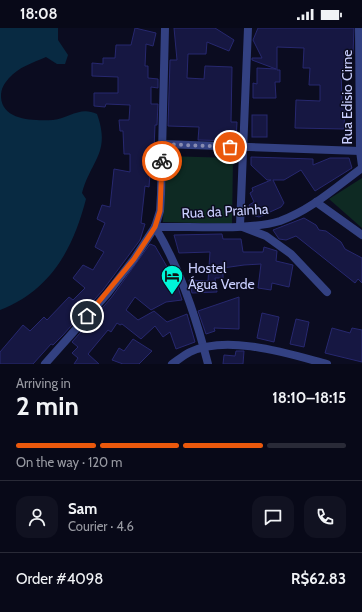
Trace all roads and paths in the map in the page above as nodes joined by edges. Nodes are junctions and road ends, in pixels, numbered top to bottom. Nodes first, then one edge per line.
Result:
1 (165, 28) edge
2 (248, 28) edge
3 (359, 28) edge
4 (162, 144) junction
5 (244, 147) junction
6 (360, 151) junction
7 (362, 167) edge
8 (316, 202) junction
9 (240, 226) junction
10 (155, 227) junction
11 (362, 235) edge
12 (327, 292) dead end
13 (204, 348) junction
14 (46, 364) edge
15 (172, 364) edge
16 (208, 364) edge
17 (327, 364) edge

1 - 4 street
2 - 5 street
3 - 6 street, Rua Edisio Cirne
4 - 5 street
4 - 10 street
5 - 6 street
5 - 9 street
6 - 7 street, Rua Edisio Cirne
7 - 8 street, Rua da Prainha
8 - 9 street, Rua da Prainha
8 - 11 street
9 - 10 street, Rua da Prainha
9 - 12 street
10 - 13 street
10 - 14 street
13 - 15 street
13 - 16 street
13 - 17 street

